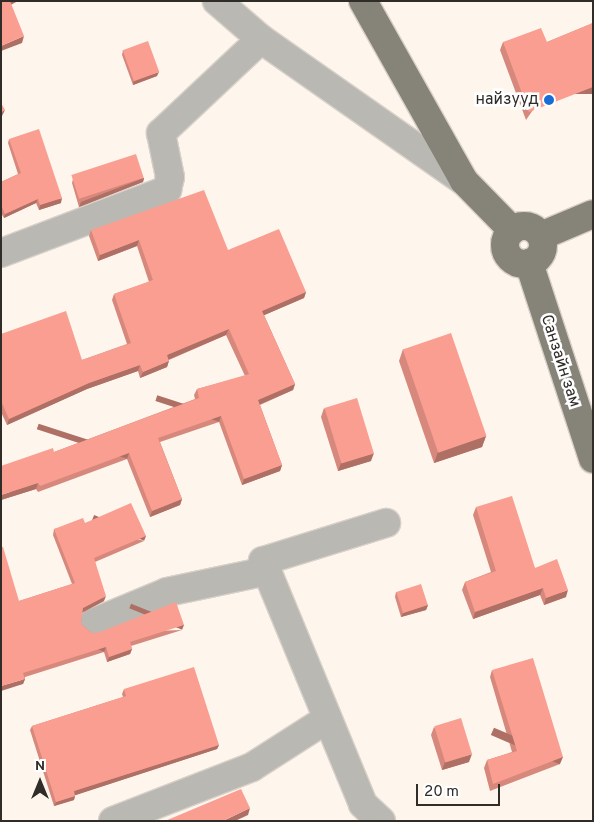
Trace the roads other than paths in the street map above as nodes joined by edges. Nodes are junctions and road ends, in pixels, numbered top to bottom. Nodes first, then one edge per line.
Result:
1 (217, 1) edge
2 (363, 1) edge
3 (261, 39) junction
4 (464, 181) junction
5 (593, 214) edge
6 (512, 230) junction
7 (541, 236) junction
8 (1, 253) edge
9 (529, 263) junction
10 (593, 458) edge
11 (386, 523) dead end
12 (267, 571) junction
13 (92, 622) dead end
14 (328, 719) junction
15 (113, 821) edge
16 (381, 821) edge

1 - 3 street
2 - 4 main road
3 - 4 street
3 - 8 street
4 - 6 main road
5 - 7 main road
6 - 7 main road
6 - 9 main road
7 - 9 main road
9 - 10 main road, Санзайн зам
11 - 12 street
12 - 13 street
12 - 14 street
14 - 15 street
14 - 16 street

